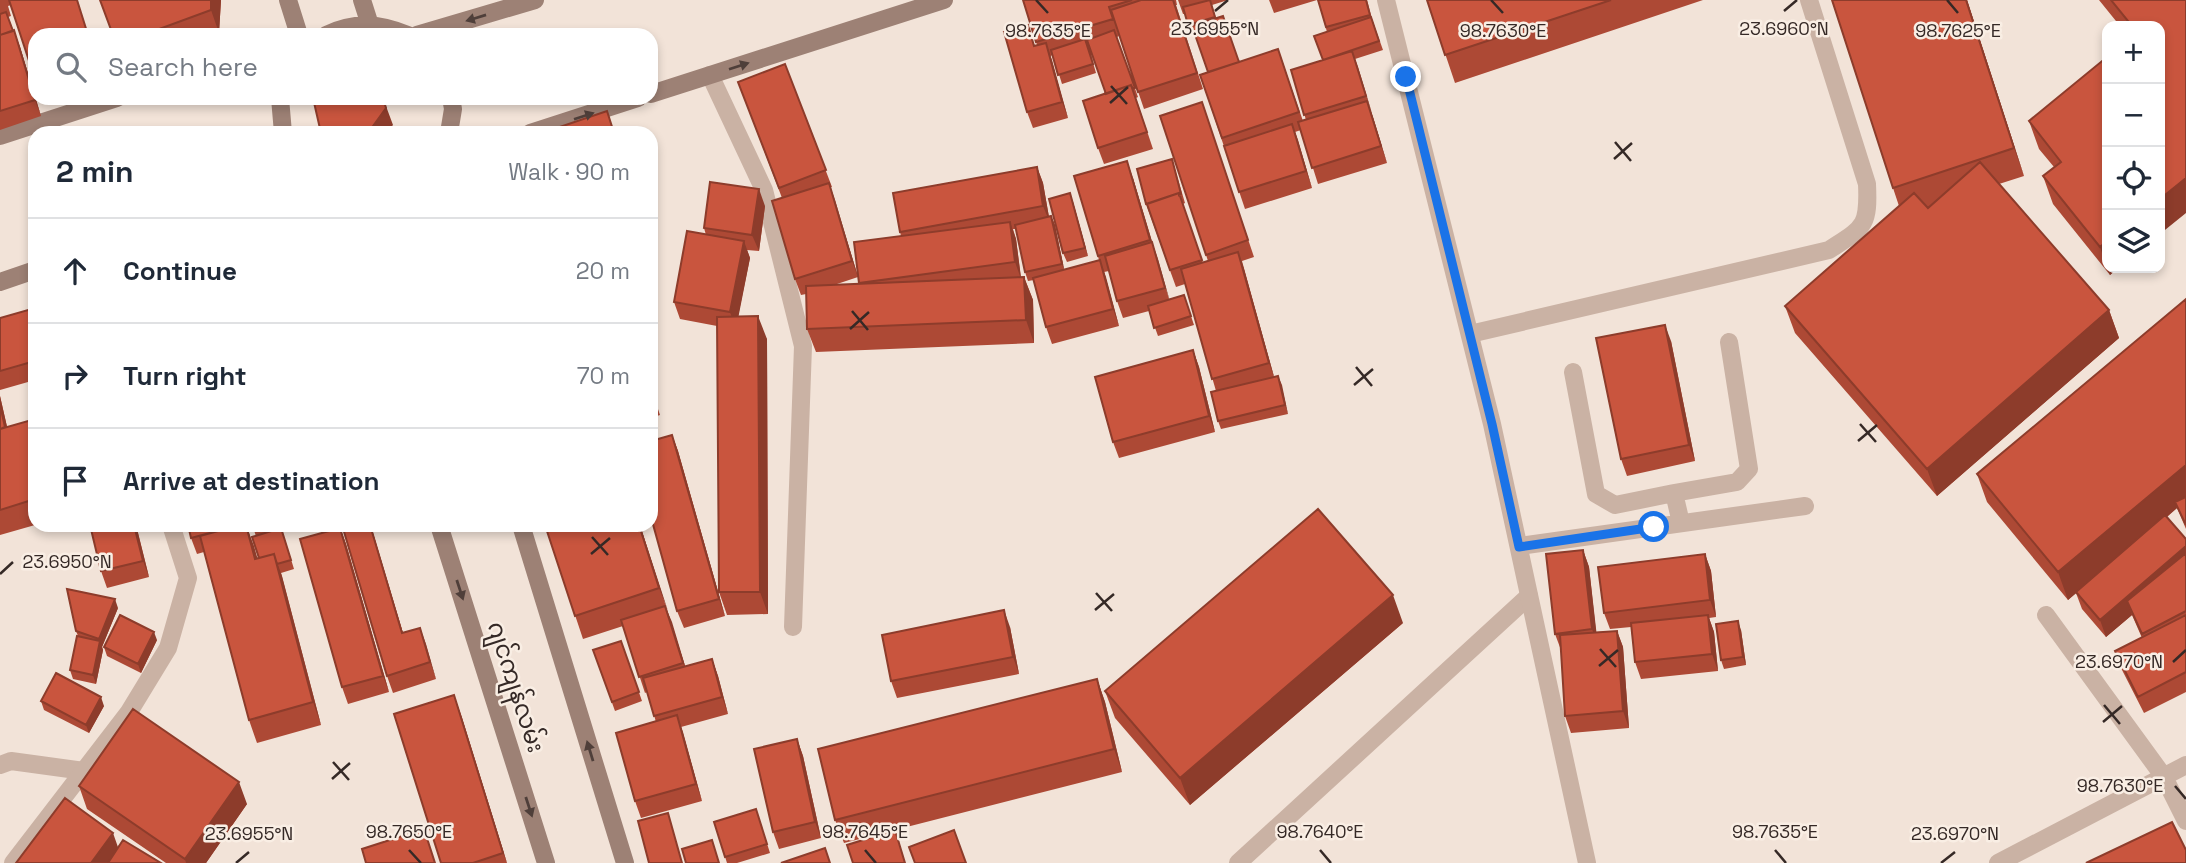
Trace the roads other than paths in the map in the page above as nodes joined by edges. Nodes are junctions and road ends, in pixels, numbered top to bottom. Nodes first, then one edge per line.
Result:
1 (288, 0) edge
2 (362, 0) edge
3 (535, 0) edge
4 (944, 0) edge
5 (1387, 0) edge
6 (1809, 0) edge
7 (370, 25) junction
8 (297, 28) edge
9 (347, 28) edge
10 (390, 28) edge
11 (441, 28) edge
12 (710, 75) junction
13 (658, 92) edge
14 (95, 105) edge
15 (281, 105) edge
16 (452, 105) edge
17 (616, 105) edge
18 (31, 126) edge
19 (282, 126) edge
20 (450, 126) edge
21 (552, 126) edge
22 (28, 127) edge
23 (0, 136) edge
24 (28, 272) edge
25 (0, 282) edge
26 (1469, 334) junction
27 (1729, 342) dead end
28 (1573, 372) dead end
29 (1674, 493) junction
30 (1805, 506) dead end
31 (1681, 523) junction
32 (173, 532) edge
33 (441, 532) edge
34 (522, 532) edge
35 (1519, 547) junction
36 (1529, 596) junction
37 (2046, 615) dead end
38 (793, 627) dead end
39 (0, 765) edge
40 (2186, 765) edge
41 (84, 771) junction
42 (2164, 776) junction
43 (2186, 821) edge
44 (13, 863) edge
45 (546, 863) edge
46 (625, 863) edge
47 (1238, 863) edge
48 (1587, 863) edge
49 (1998, 863) edge

1 - 8 main road
2 - 7 main road
3 -> 11 main road
12 -> 4 main road
5 - 26 street
6 - 26 street
7 - 9 main road
7 - 10 main road
12 - 13 main road
12 - 38 street
14 - 18 main road
15 - 19 main road
16 - 20 main road
21 -> 17 main road
22 - 23 main road
24 - 25 main road
26 - 35 street
27 - 29 street
28 - 29 street
29 - 31 street
30 - 31 street
31 - 35 street
32 - 41 street
33 -> 45 main road, ဂျင်ကျန်လမ်း
46 -> 34 main road
35 - 36 street
36 - 47 street
36 - 48 street
37 - 42 street
39 - 41 street
40 - 42 street
41 - 44 street
42 - 43 street
42 - 49 street

